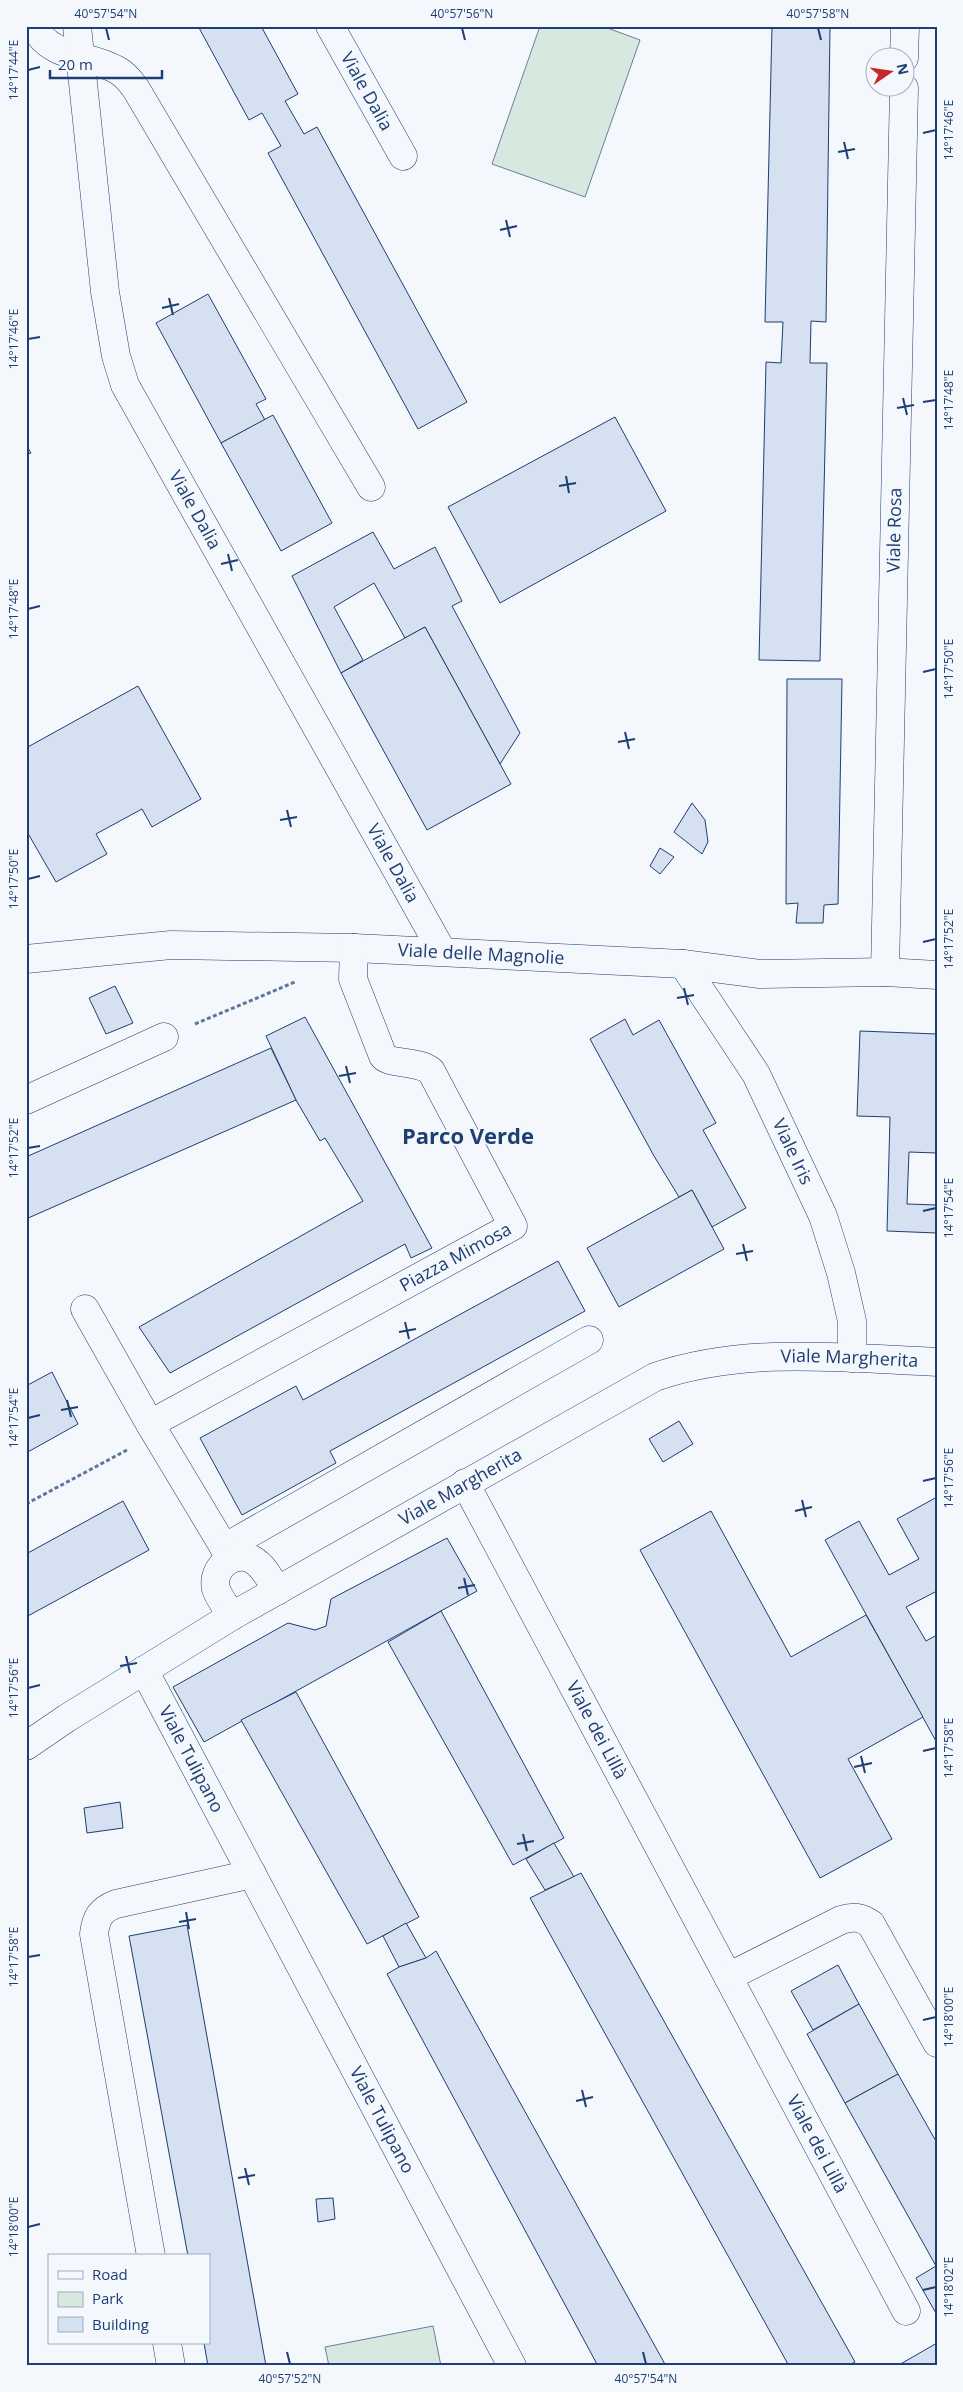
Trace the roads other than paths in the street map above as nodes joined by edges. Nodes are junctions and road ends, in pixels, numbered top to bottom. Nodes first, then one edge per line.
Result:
1 (34, 26) edge
2 (78, 26) edge
3 (330, 26) edge
4 (905, 26) edge
5 (904, 48) edge
6 (79, 58) junction
7 (904, 98) edge
8 (404, 156) dead end
9 (370, 487) dead end
10 (354, 948) junction
11 (442, 950) junction
12 (26, 959) edge
13 (684, 964) junction
14 (885, 972) junction
15 (937, 975) edge
16 (164, 1036) road end
17 (26, 1100) edge
18 (85, 1309) dead end
19 (589, 1340) dead end
20 (852, 1358) junction
21 (937, 1362) edge
22 (153, 1429) junction
23 (465, 1483) junction
24 (227, 1553) junction
25 (277, 1591) junction
26 (232, 1616) junction
27 (144, 1670) junction
28 (26, 1746) edge
29 (252, 1874) junction
30 (728, 1977) junction
31 (937, 2043) edge
32 (151, 2254) edge
33 (906, 2311) dead end
34 (167, 2344) edge
35 (171, 2366) edge
36 (512, 2366) edge

1 - 6 street
2 - 6 street, Viale Dalia
3 - 8 street, Viale Dalia
4 - 5 street
6 - 9 street
6 - 11 street, Viale Dalia
7 - 14 street, Viale Rosa
10 - 11 street, Viale delle Magnolie
10 - 12 street, Viale delle Magnolie
10 - 22 street, Piazza Mimosa
11 - 13 street, Viale delle Magnolie
13 - 14 street, Viale delle Magnolie
13 - 20 street, Viale Iris
14 - 15 street, Viale delle Magnolie
16 - 17 street
18 - 22 street
19 - 24 street
20 - 21 street, Viale Margherita
20 - 23 street, Viale Margherita
22 - 24 street
23 - 25 street, Viale Margherita
23 - 30 street, Viale dei Lillà
24 - 25 street
24 - 26 street
25 - 26 street, Viale Margherita
26 - 27 street, Viale Margherita
27 - 28 street, Viale Margherita
27 - 29 street, Viale Tulipano
29 - 32 street
29 - 36 street, Viale Tulipano
30 - 31 street
30 - 33 street, Viale dei Lillà
34 - 35 street

